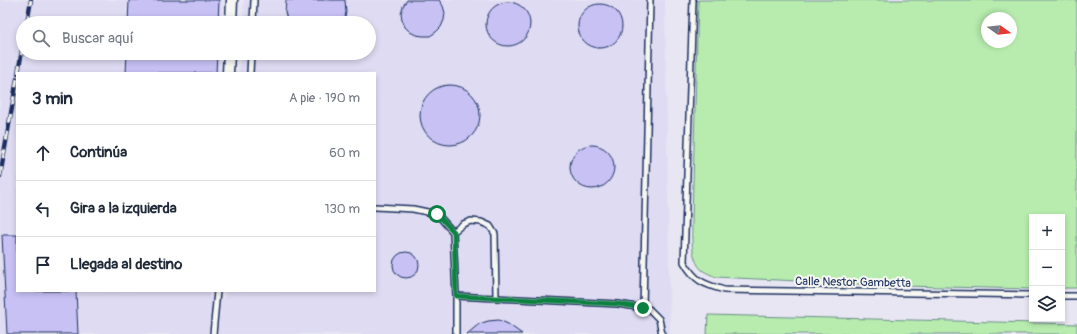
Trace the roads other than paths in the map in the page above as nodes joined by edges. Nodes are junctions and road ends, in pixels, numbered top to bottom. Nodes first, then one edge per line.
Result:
1 (232, 0) edge
2 (254, 0) edge
3 (650, 0) edge
4 (693, 0) edge
5 (231, 16) edge
6 (253, 16) edge
7 (229, 60) edge
8 (251, 60) edge
9 (228, 72) edge
10 (250, 72) edge
11 (376, 207) edge
12 (454, 232) junction
13 (217, 292) edge
14 (1029, 295) edge
15 (456, 296) junction
16 (1065, 296) edge
17 (1077, 296) edge
18 (496, 298) junction
19 (643, 308) junction
20 (213, 334) edge
21 (456, 334) edge
22 (662, 334) edge

1 - 5 street
2 - 6 lane
3 - 19 lane
4 - 14 lane, Calle Nestor Gambetta
7 - 9 street
8 - 10 lane
11 - 12 lane
12 - 15 lane
12 - 18 lane
13 - 20 lane
15 - 18 lane
15 - 21 lane
16 - 17 lane
18 - 19 lane
19 - 22 lane

